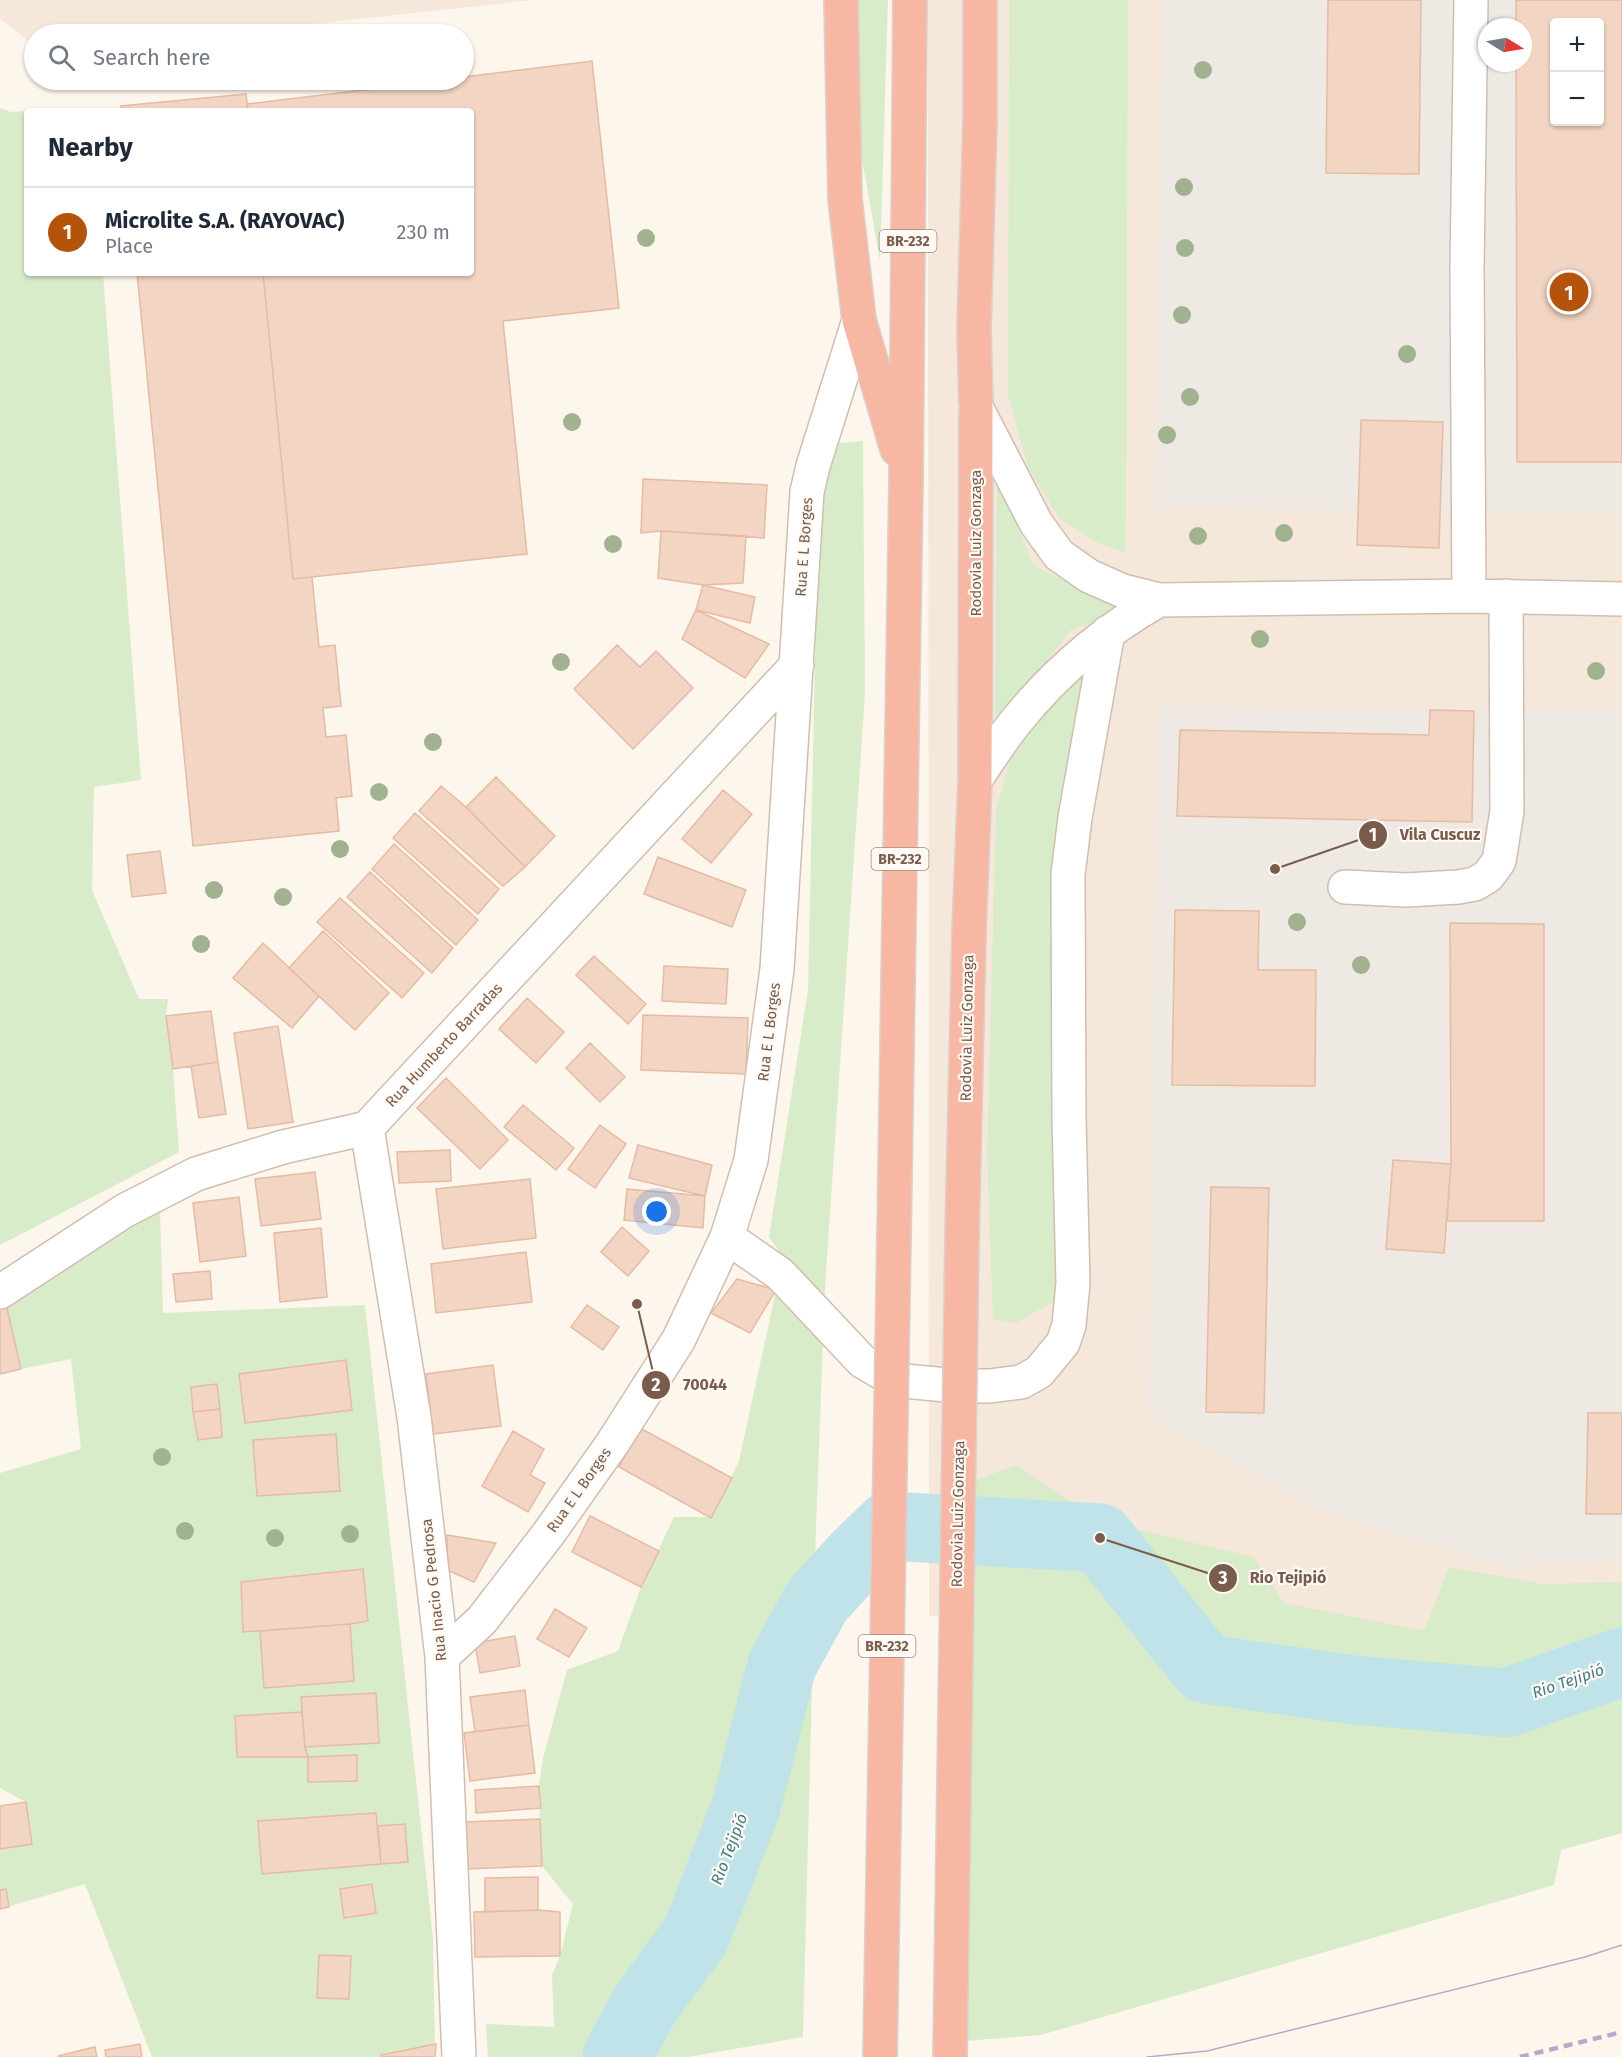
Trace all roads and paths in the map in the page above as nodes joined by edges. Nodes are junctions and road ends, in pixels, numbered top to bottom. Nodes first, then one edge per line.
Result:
1 (841, 0) edge
2 (910, 0) edge
3 (980, 0) edge
4 (1471, 0) edge
5 (859, 320) junction
6 (976, 407) junction
7 (906, 482) junction
8 (1469, 596) junction
9 (1506, 596) junction
10 (1622, 599) edge
11 (1159, 600) junction
12 (1108, 632) junction
13 (797, 665) junction
14 (975, 780) junction
15 (1345, 887) dead end
16 (367, 1128) junction
17 (727, 1237) junction
18 (0, 1292) edge
19 (442, 1657) junction
20 (459, 2057) edge
21 (880, 2057) edge
22 (950, 2057) edge

1 - 5 highway
2 - 7 highway, BR-232
3 - 6 highway, Rodovia Luiz Gonzaga
4 - 8 street
5 - 7 highway
5 - 13 street, Rua E L Borges
6 - 11 street
6 - 14 highway, Rodovia Luiz Gonzaga
7 - 21 highway, BR-232, bridge
8 - 9 street
8 - 11 street
9 - 10 street
9 - 15 street
11 - 12 street
12 - 14 street
12 - 17 street
13 - 16 street, Rua Humberto Barradas
13 - 17 street, Rua E L Borges
14 - 22 highway, Rodovia Luiz Gonzaga, bridge
16 - 18 street
16 - 19 street, Rua Inacio G Pedrosa
17 - 19 street, Rua E L Borges
19 - 20 street, Rua Inacio G Pedrosa

